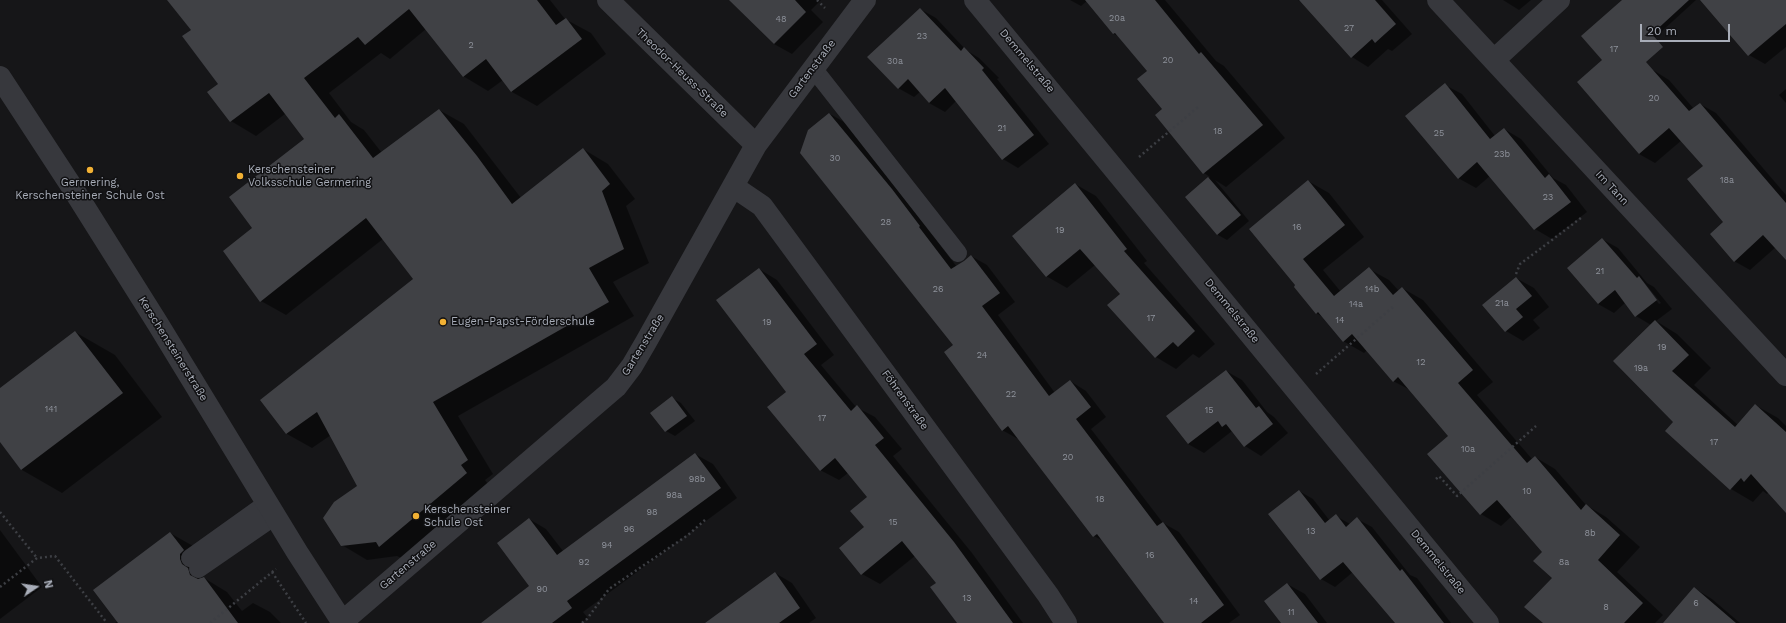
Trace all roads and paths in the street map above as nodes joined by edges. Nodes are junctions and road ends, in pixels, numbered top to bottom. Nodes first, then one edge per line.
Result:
1 (608, 0) edge
2 (865, 0) edge
3 (975, 0) edge
4 (1438, 0) edge
5 (1559, 0) edge
6 (1494, 60) junction
7 (813, 68) junction
8 (0, 77) edge
9 (1198, 107) dead end
10 (756, 145) junction
11 (1119, 173) junction
12 (734, 187) junction
13 (1581, 218) dead end
14 (958, 253) dead end
15 (1516, 274) dead end
16 (1394, 306) dead end
17 (1786, 375) edge
18 (1298, 390) junction
19 (1536, 426) dead end
20 (1436, 479) dead end
21 (271, 509) junction
22 (0, 512) edge
23 (705, 520) dead end
24 (297, 552) junction
25 (37, 558) junction
26 (194, 563) dead end
27 (272, 572) junction
28 (0, 587) edge
29 (342, 622) edge
30 (107, 623) edge
31 (210, 623) edge
32 (306, 623) edge
33 (582, 623) edge
34 (1066, 623) edge
35 (1488, 623) edge

1 - 10 street, Theodor-Heuss-Straße
2 - 7 street, Gartenstraße
3 - 11 street, Demmelstraße
4 - 6 street, Im Tann
5 - 6 street
6 - 17 street, Im Tann
7 - 10 street, Gartenstraße
7 - 14 lane
8 - 21 street, Kerschensteinerstraße
9 - 11 path
10 - 12 street, Gartenstraße
11 - 18 street, Demmelstraße
12 - 29 street, Gartenstraße
12 - 34 street, Föhrenstraße
13 - 15 path
16 - 18 path
18 - 35 street, Demmelstraße
19 - 20 path
21 - 24 street, Kerschensteinerstraße
21 - 26 lane
22 - 25 path
23 - 33 path
24 - 27 path
24 - 29 street, Kerschensteinerstraße
25 - 28 path
25 - 30 path
27 - 31 path
27 - 32 path

